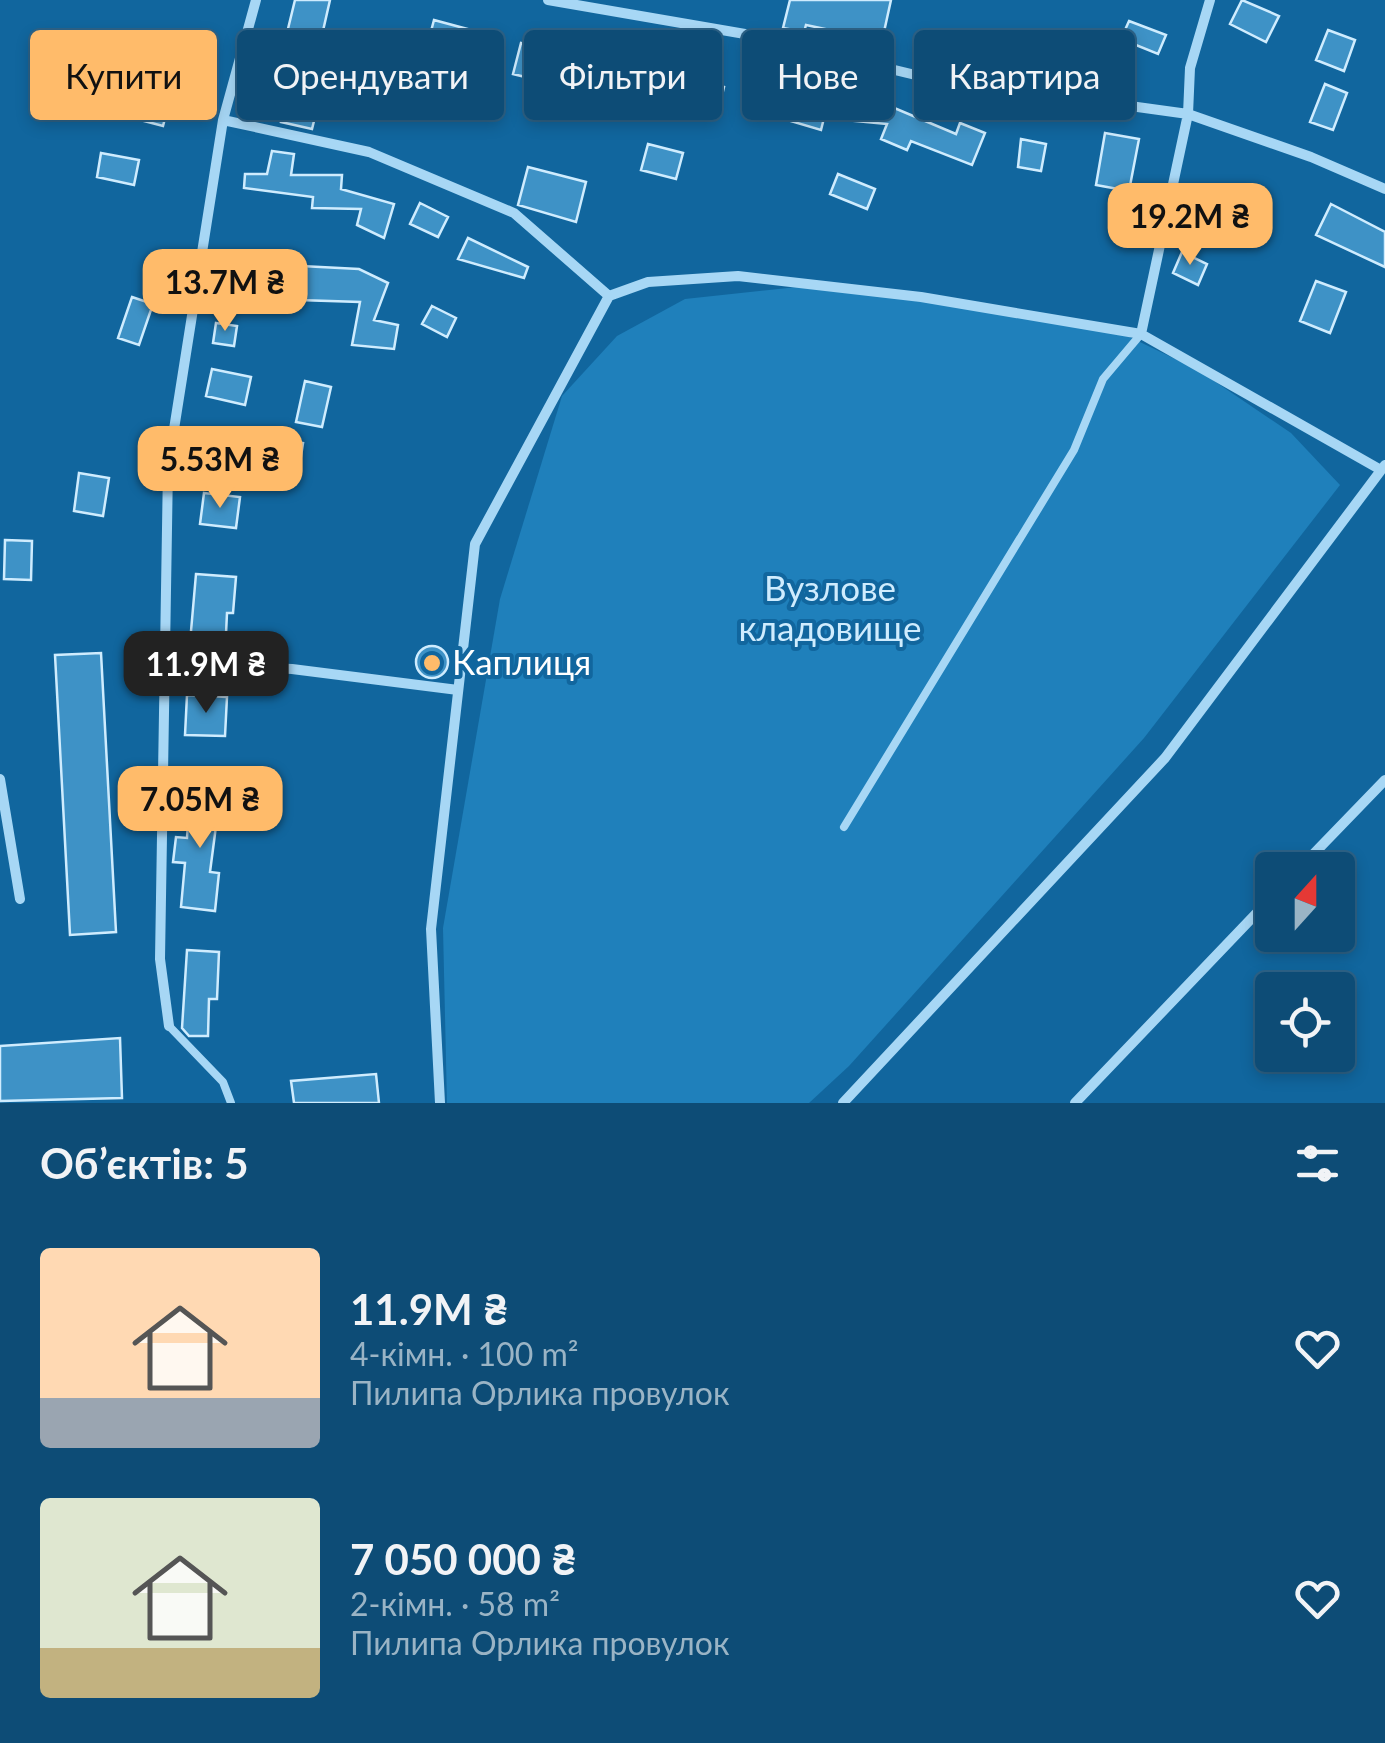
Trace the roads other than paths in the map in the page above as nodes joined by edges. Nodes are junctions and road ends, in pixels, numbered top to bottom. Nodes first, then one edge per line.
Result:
1 (256, 0) edge
2 (548, 0) edge
3 (1210, 0) edge
4 (1188, 114) junction
5 (222, 120) junction
6 (1385, 189) edge
7 (610, 296) junction
8 (1141, 334) junction
9 (1383, 467) edge
10 (165, 668) junction
11 (458, 690) junction
12 (0, 779) edge
13 (1385, 780) edge
14 (844, 828) dead end
15 (1315, 852) edge
16 (20, 899) dead end
17 (1255, 915) edge
18 (169, 1026) joint
19 (231, 1103) edge
20 (440, 1103) edge
21 (842, 1103) edge
22 (1074, 1103) edge

1 - 5 street
2 - 4 street
3 - 4 street
4 - 6 street
4 - 8 street
5 - 7 street
5 - 10 street
7 - 8 street
7 - 11 street
8 - 9 street
8 - 14 lane
9 - 21 street
10 - 11 street
10 - 18 street
11 - 20 street
12 - 16 street
13 - 15 street
17 - 22 street
18 - 19 lane

